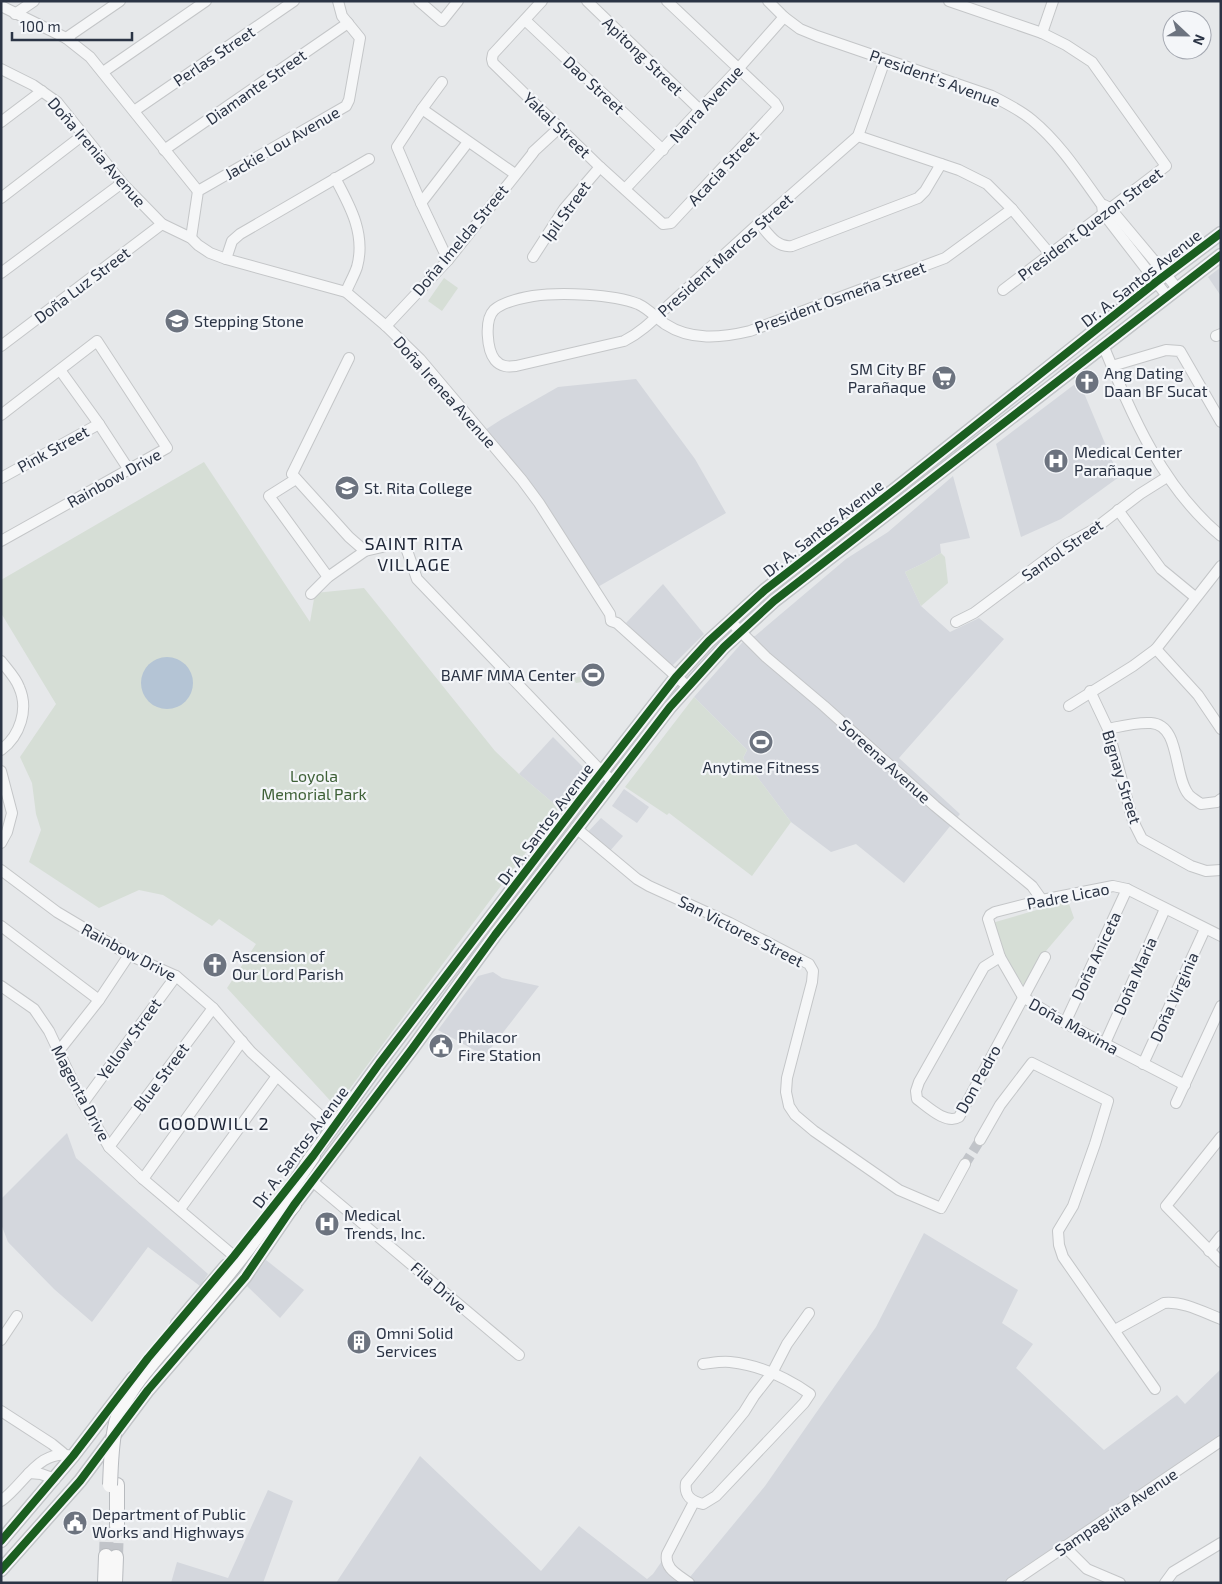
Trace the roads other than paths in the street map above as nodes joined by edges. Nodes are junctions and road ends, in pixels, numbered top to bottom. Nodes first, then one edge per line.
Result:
1 (34, 1) edge
2 (120, 1) edge
3 (206, 1) edge
4 (294, 1) edge
5 (338, 1) edge
6 (419, 1) edge
7 (458, 1) edge
8 (542, 1) edge
9 (586, 1) edge
10 (667, 1) edge
11 (768, 1) edge
12 (949, 1) edge
13 (1053, 1) edge
14 (1, 6) edge
15 (15, 14) junction
16 (784, 17) junction
17 (525, 20) junction
18 (348, 23) junction
19 (1042, 33) junction
20 (66, 38) junction
21 (885, 60) junction
22 (738, 69) junction
23 (1, 70) edge
24 (103, 72) junction
25 (442, 82) dead end
26 (42, 90) junction
27 (422, 109) junction
28 (700, 110) junction
29 (134, 111) junction
30 (1, 122) edge
31 (559, 128) junction
32 (83, 135) junction
33 (858, 136) junction
34 (468, 142) junction
35 (164, 150) junction
36 (662, 150) junction
37 (369, 158) dead end
38 (941, 164) junction
39 (600, 167) junction
40 (515, 174) junction
41 (335, 178) junction
42 (122, 183) junction
43 (625, 189) junction
44 (198, 191) junction
45 (1, 198) edge
46 (421, 203) junction
47 (1012, 209) junction
48 (1105, 209) junction
49 (759, 223) junction
50 (162, 224) junction
51 (1221, 233) edge
52 (191, 238) junction
53 (1050, 254) junction
54 (1221, 255) edge
55 (533, 256) dead end
56 (226, 259) junction
57 (448, 260) junction
58 (1, 273) edge
59 (1161, 278) junction
60 (1003, 290) dead end
61 (346, 292) junction
62 (1172, 292) junction
63 (657, 316) junction
64 (386, 326) junction
65 (1103, 345) junction
66 (1, 346) edge
67 (349, 358) dead end
68 (502, 365) joint
69 (1112, 366) junction
70 (60, 370) junction
71 (1, 415) edge
72 (1221, 422) edge
73 (99, 424) junction
74 (129, 470) junction
75 (294, 476) junction
76 (1167, 477) junction
77 (1, 478) edge
78 (1118, 510) junction
79 (1221, 536) edge
80 (1, 540) edge
81 (365, 551) junction
82 (1221, 566) edge
83 (328, 577) junction
84 (310, 594) dead end
85 (1195, 598) junction
86 (730, 620) junction
87 (956, 622) dead end
88 (740, 631) junction
89 (1156, 649) junction
90 (1, 661) edge
91 (676, 677) junction
92 (687, 686) junction
93 (1090, 691) junction
94 (1069, 706) dead end
95 (1108, 729) junction
96 (1221, 729) edge
97 (1, 750) edge
98 (1, 771) edge
99 (602, 772) junction
100 (613, 781) junction
101 (1221, 799) edge
102 (576, 828) junction
103 (1, 843) edge
104 (1, 870) edge
105 (1221, 870) edge
106 (1127, 889) junction
107 (1042, 900) junction
108 (1165, 909) junction
109 (995, 912) joint
110 (1, 926) edge
111 (1205, 929) junction
112 (489, 931) junction
113 (1221, 936) edge
114 (474, 940) junction
115 (485, 948) junction
116 (129, 955) junction
117 (1000, 957) junction
118 (1046, 957) dead end
119 (176, 976) junction
120 (1, 986) edge
121 (1023, 997) junction
122 (99, 1000) junction
123 (1221, 1006) edge
124 (214, 1008) junction
125 (1065, 1023) junction
126 (242, 1041) junction
127 (1105, 1043) junction
128 (58, 1052) junction
129 (1144, 1064) junction
130 (276, 1076) junction
131 (1184, 1085) junction
132 (83, 1103) junction
133 (1176, 1103) dead end
134 (332, 1129) junction
135 (1221, 1137) edge
136 (980, 1140) tunnel mouth
137 (109, 1147) junction
138 (313, 1156) junction
139 (966, 1164) tunnel mouth
140 (142, 1179) junction
141 (312, 1181) junction
142 (294, 1205) junction
143 (180, 1209) junction
144 (1221, 1236) edge
145 (1209, 1251) junction
146 (234, 1256) junction
147 (1221, 1262) edge
148 (809, 1313) dead end
149 (17, 1316) dead end
150 (1221, 1319) edge
151 (1115, 1330) junction
152 (177, 1337) junction
153 (1, 1340) edge
154 (519, 1355) dead end
155 (703, 1364) dead end
156 (772, 1373) junction
157 (1155, 1389) dead end
158 (1, 1411) edge
159 (1221, 1442) edge
160 (68, 1455) junction
161 (29, 1473) junction
162 (54, 1479) junction
163 (1, 1501) edge
164 (694, 1502) junction
165 (112, 1526) tunnel mouth
166 (1, 1541) edge
167 (1221, 1542) edge
168 (1064, 1546) junction
169 (4, 1562) edge
170 (105, 1583) edge
171 (115, 1583) edge
172 (690, 1583) edge
173 (1011, 1583) edge
174 (1120, 1583) edge
175 (1165, 1583) edge

1 - 15 street
2 - 20 street
3 - 24 street
4 - 29 street, Perlas Street
5 - 18 street, Jackie Lou Avenue
6 - 7 street
8 - 17 street
9 - 28 street, Apitong Street
10 - 22 street, Acacia Street
11 - 16 street, President's Avenue
12 - 19 street, President Quezon Street
13 - 19 street
14 - 15 street
15 - 20 street
16 - 21 street, President's Avenue
16 - 22 street, Narra Avenue
17 - 31 street, Yakal Street
17 - 36 street, Dao Street
18 - 35 street, Diamante Street
18 - 44 street, Jackie Lou Avenue
19 - 48 street, President Quezon Street
20 - 24 street
21 - 33 street, President Marcos Street
21 - 48 street, President's Avenue
22 - 28 street, Narra Avenue
22 - 43 street, Acacia Street
23 - 26 street, Doña Irenia Avenue
24 - 29 street
25 - 27 street
26 - 30 street
26 - 32 street, Doña Irenia Avenue
27 - 34 street
27 - 46 street
28 - 36 street, Narra Avenue
29 - 35 street
31 - 39 street, Yakal Street
31 - 40 street, Doña Imelda Street
32 - 42 street, Doña Irenia Avenue
32 - 45 street
33 - 38 street
33 - 49 street, President Marcos Street
34 - 40 street
34 - 46 street
35 - 44 street
36 - 43 street, Narra Avenue
37 - 41 street
38 - 47 street
38 - 49 street
39 - 43 street, Yakal Street
39 - 55 street, Ipil Street
40 - 57 street, Doña Imelda Street
41 - 56 street
41 - 61 street
42 - 50 street, Doña Irenia Avenue
42 - 58 street
44 - 52 street
46 - 57 street
47 - 53 street
47 - 63 street, President Osmeña Street
48 - 53 street, President Quezon Street
48 - 59 street, President's Avenue
49 - 63 street, President Marcos Street
50 - 52 street, Doña Irenia Avenue
50 - 66 street, Doña Luz Street
51 - 59 main road, Dr. A. Santos Avenue
52 - 56 street, Doña Irenea Avenue
53 - 60 street, President Quezon Street
54 - 62 main road, Dr. A. Santos Avenue
56 - 61 street, Doña Irenea Avenue
57 - 64 street, Doña Imelda Street
59 - 62 street, President's Avenue
59 - 86 main road, Dr. A. Santos Avenue
61 - 64 street, Doña Irenea Avenue
62 - 65 main road, Dr. A. Santos Avenue
63 - 68 street, President Marcos Street
63 - 68 street, President Osmeña Street
64 - 91 street, Doña Irenea Avenue
65 - 69 street
65 - 88 main road, Dr. A. Santos Avenue
67 - 75 street
69 - 72 street
69 - 76 street
70 - 71 street
70 - 73 street, Pink Street
70 - 74 street, Rainbow Drive
73 - 74 street
73 - 77 street, Pink Street
74 - 80 street, Rainbow Drive
75 - 81 street
75 - 83 street
76 - 78 street, Santol Street
76 - 79 street
78 - 85 street
78 - 87 street, Santol Street
81 - 83 street
81 - 99 street
82 - 85 street
83 - 84 street
85 - 89 street
86 - 88 street, Soreena Avenue
86 - 91 main road, Dr. A. Santos Avenue
88 - 92 main road, Dr. A. Santos Avenue
88 - 107 street, Soreena Avenue
89 - 93 street
89 - 96 street
90 - 97 street
91 - 92 street, Doña Irenea Avenue
91 - 99 main road, Dr. A. Santos Avenue
92 - 100 main road, Dr. A. Santos Avenue
93 - 94 street
93 - 95 street, Bignay Street
95 - 101 street
95 - 105 street, Bignay Street
98 - 103 street
99 - 100 street
99 - 112 main road, Dr. A. Santos Avenue
100 - 102 main road, Dr. A. Santos Avenue
102 - 112 main road, Dr. A. Santos Avenue
102 - 139 street, San Victores Street
104 - 116 street, Rainbow Drive
106 - 107 street, Padre Licao
106 - 108 street, Padre Licao
106 - 125 street, Doña Aniceta
107 - 109 street, Padre Licao
108 - 111 street, Padre Licao
108 - 127 street, Doña Maria
109 - 117 street, Doña Maxima
110 - 122 street
111 - 113 street, Padre Licao
111 - 129 street, Doña Virginia
112 - 114 main road, Dr. A. Santos Avenue
112 - 115 main road, Dr. A. Santos Avenue
114 - 115 main road
114 - 134 main road, Dr. A. Santos Avenue
115 - 141 main road, Dr. A. Santos Avenue
116 - 119 street, Rainbow Drive
116 - 122 street
117 - 121 street, Doña Maxima
117 - 121 street, Don Pedro
118 - 121 street, Don Pedro
119 - 124 street, Rainbow Drive
119 - 132 street, Yellow Street
120 - 128 street, Magenta Drive
121 - 125 street, Doña Maxima
122 - 128 street
123 - 131 street
124 - 126 street, Rainbow Drive
124 - 137 street, Blue Street
125 - 127 street, Doña Maxima
126 - 130 street, Rainbow Drive
126 - 140 street
127 - 129 street, Doña Maxima
128 - 132 street, Magenta Drive
129 - 131 street, Doña Maxima
130 - 134 street, Rainbow Drive
130 - 143 street
131 - 133 street
132 - 137 street, Magenta Drive
134 - 138 main road, Dr. A. Santos Avenue
135 - 145 street
136 - 151 street
137 - 140 street, Magenta Drive
138 - 146 main road, Dr. A. Santos Avenue
138 - 152 highway
140 - 143 street, Magenta Drive
141 - 142 main road, Dr. A. Santos Avenue
141 - 154 street, Fila Drive
142 - 152 highway
142 - 169 main road, Dr. A. Santos Avenue
143 - 146 street, Magenta Drive
144 - 145 street
145 - 147 street
146 - 160 main road, Dr. A. Santos Avenue
148 - 156 street
149 - 153 street
150 - 151 street
151 - 157 street
152 - 165 highway, bridge
155 - 156 street
156 - 164 street
156 - 164 street
158 - 160 street
159 - 168 street, Sampaguita Avenue
160 - 161 street
160 - 162 main road, Dr. A. Santos Avenue
161 - 162 street
161 - 163 street
162 - 166 main road, Dr. A. Santos Avenue
164 - 172 street
167 - 175 street
168 - 173 street, Sampaguita Avenue
168 - 174 street
170 - 171 highway

